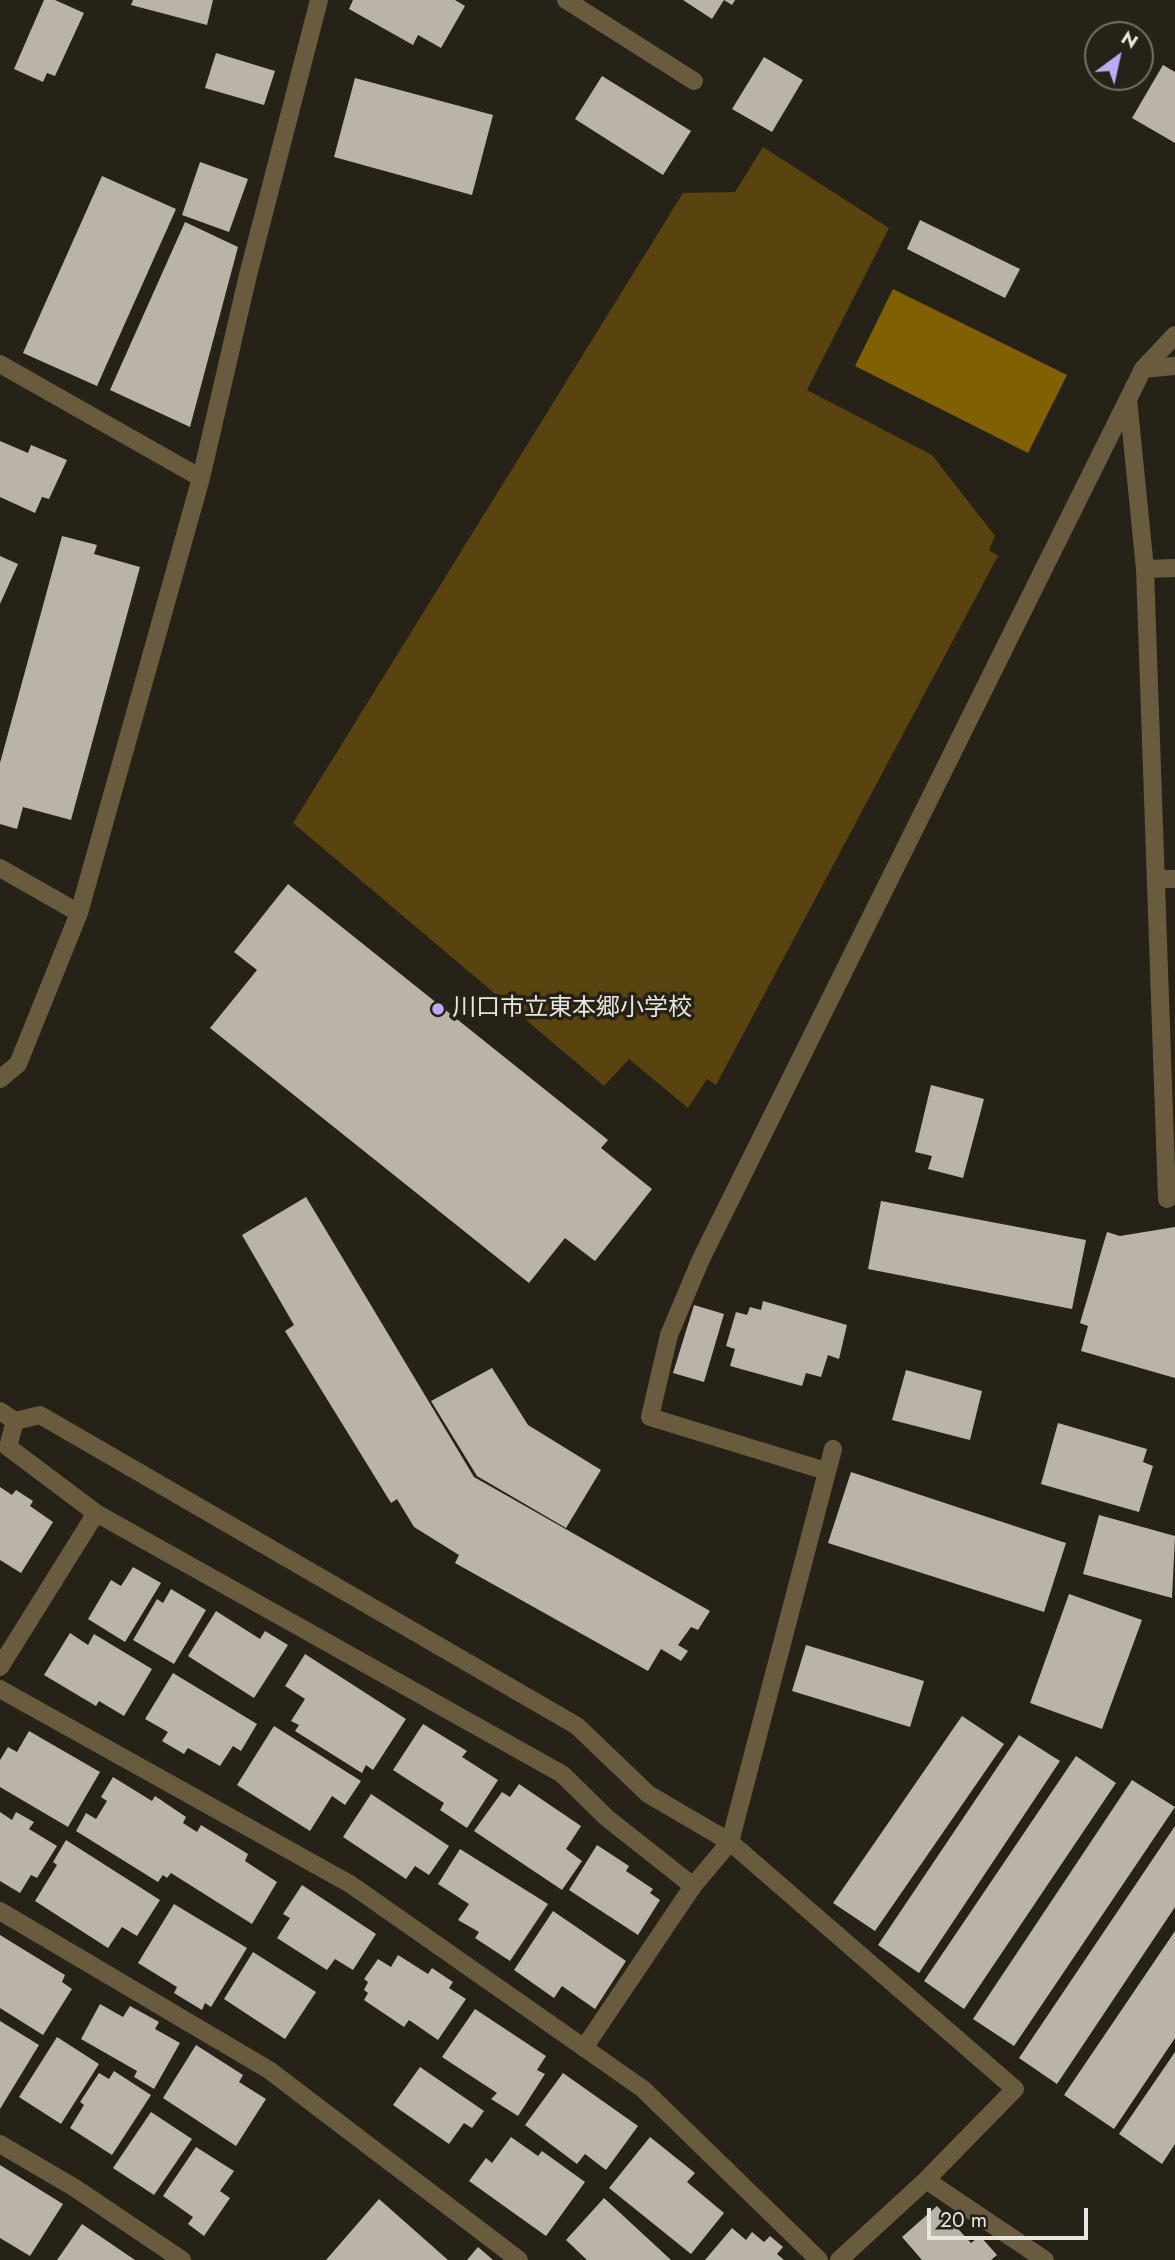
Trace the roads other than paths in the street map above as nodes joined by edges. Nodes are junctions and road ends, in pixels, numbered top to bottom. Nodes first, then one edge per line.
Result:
1 (320, 0) edge
2 (566, 0) edge
3 (694, 80) dead end
4 (1175, 335) edge
5 (0, 364) edge
6 (1175, 366) edge
7 (1143, 369) junction
8 (1128, 398) junction
9 (201, 478) junction
10 (1175, 568) edge
11 (1145, 569) junction
12 (0, 867) edge
13 (1166, 879) edge
14 (79, 913) junction
15 (0, 1079) edge
16 (1167, 1199) dead end
17 (7, 1416) edge
18 (832, 1450) dead end
19 (826, 1471) junction
20 (96, 1513) junction
21 (0, 1667) edge
22 (0, 1689) edge
23 (730, 1842) junction
24 (693, 1886) junction
25 (0, 1911) edge
26 (584, 2048) junction
27 (0, 2144) edge
28 (926, 2180) junction
29 (182, 2260) edge
30 (520, 2260) edge
31 (819, 2260) edge
32 (839, 2260) edge
33 (1045, 2260) edge

1 - 9 street
2 - 3 street
4 - 7 street
5 - 9 street
6 - 7 street
7 - 8 street
8 - 11 street
8 - 19 street
9 - 14 street
10 - 11 street
11 - 13 street
12 - 14 street
13 - 16 street
14 - 15 street
17 - 20 street
17 - 23 street
18 - 19 street
19 - 23 street
20 - 21 street
20 - 24 street
22 - 26 street
23 - 24 street
23 - 28 street
24 - 26 street
25 - 30 street
26 - 31 street
27 - 29 street
28 - 32 street
28 - 33 street

